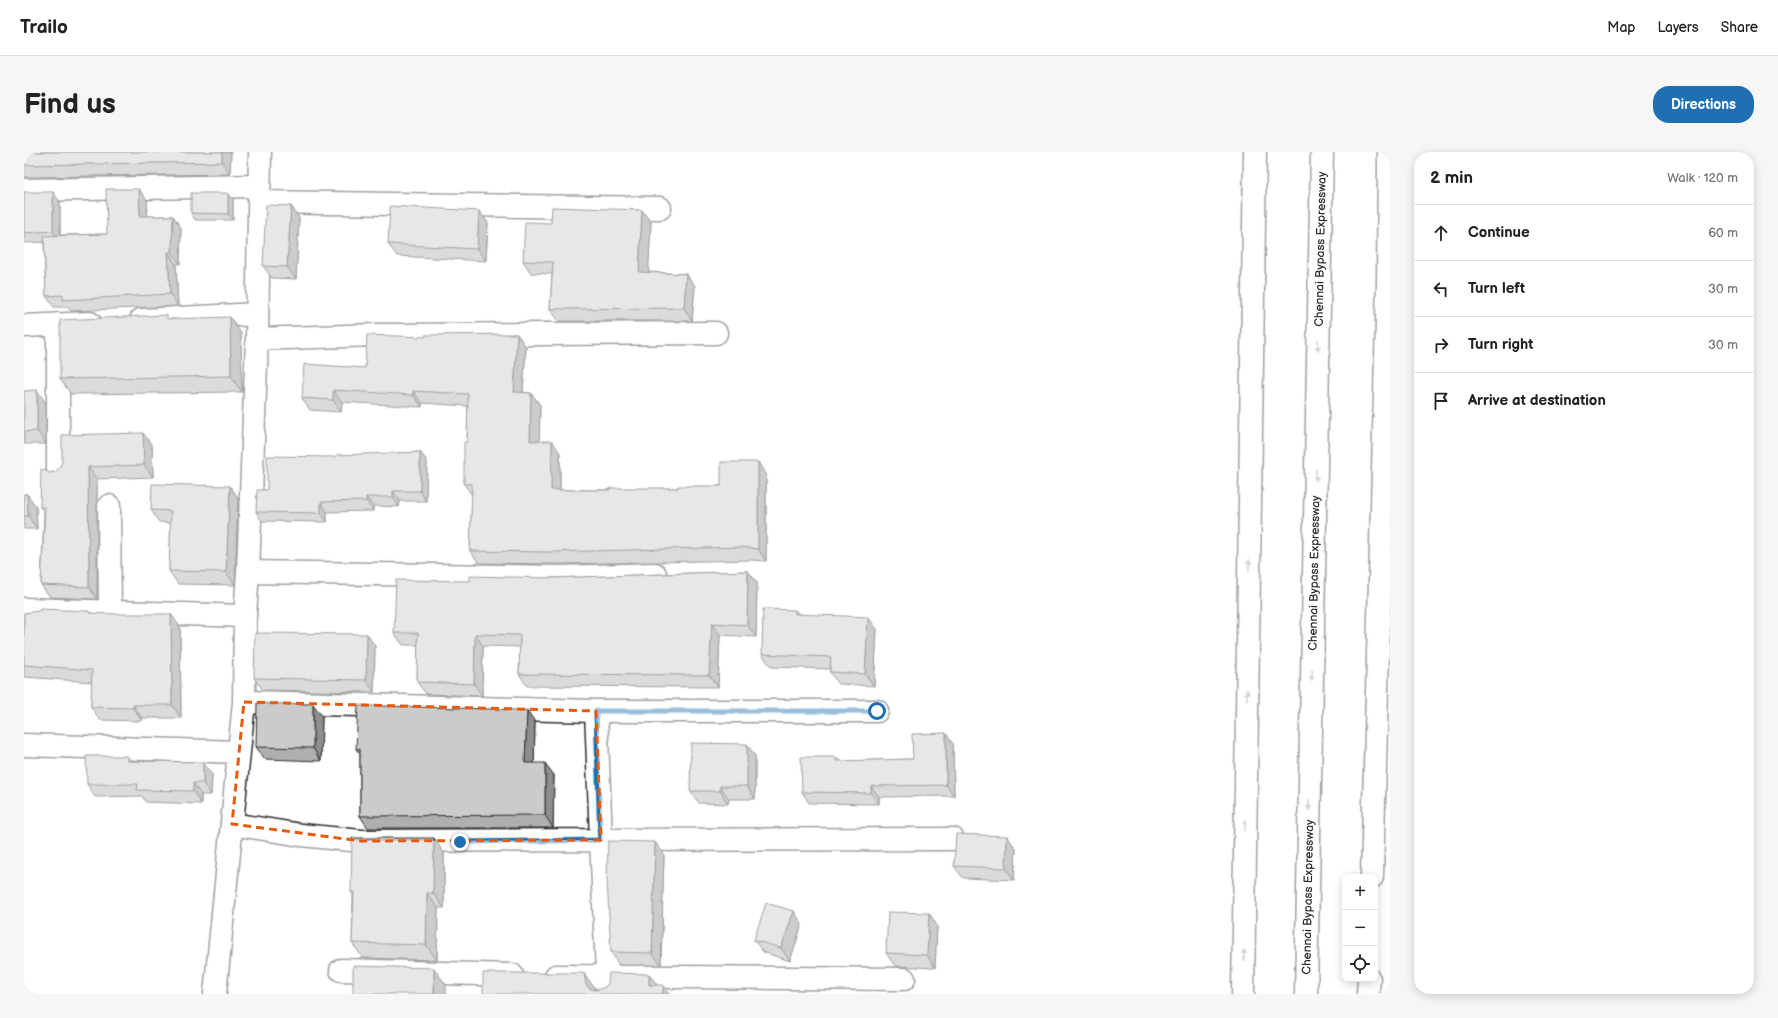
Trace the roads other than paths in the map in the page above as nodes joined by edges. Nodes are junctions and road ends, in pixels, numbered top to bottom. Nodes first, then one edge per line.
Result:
1 (260, 152) edge
2 (1255, 152) edge
3 (1322, 152) edge
4 (1389, 152) edge
5 (24, 190) edge
6 (259, 194) junction
7 (660, 208) dead end
8 (258, 314) junction
9 (58, 324) junction
10 (24, 326) edge
11 (716, 333) dead end
12 (257, 339) junction
13 (58, 473) edge
14 (109, 506) dead end
15 (248, 572) junction
16 (672, 574) edge
17 (24, 609) edge
18 (110, 612) junction
19 (245, 616) junction
20 (244, 702) junction
21 (596, 711) junction
22 (877, 711) dead end
23 (24, 745) edge
24 (239, 752) junction
25 (232, 824) junction
26 (953, 839) dead end
27 (600, 840) junction
28 (1372, 874) edge
29 (341, 970) dead end
30 (904, 980) dead end
31 (1369, 982) edge
32 (608, 986) edge
33 (215, 994) edge
34 (1243, 994) edge
35 (1306, 994) edge
36 (1368, 994) edge

1 - 6 main road
34 -> 2 main road
3 -> 35 main road, Chennai Bypass Expressway
4 - 28 main road
5 - 6 main road
6 - 7 main road
6 - 8 main road
8 - 9 main road
8 - 12 main road
9 - 10 main road
9 - 13 main road
11 - 12 main road
12 - 15 main road
14 - 18 main road
15 - 16 main road
15 - 19 main road
17 - 18 main road
18 - 19 main road
19 - 20 main road
20 - 21 main road
20 - 24 main road
21 - 22 main road
21 - 27 main road
23 - 24 main road
24 - 25 main road
25 - 27 main road
25 - 33 main road
26 - 27 main road
27 - 32 main road
29 - 32 main road
30 - 32 main road
31 - 36 main road

